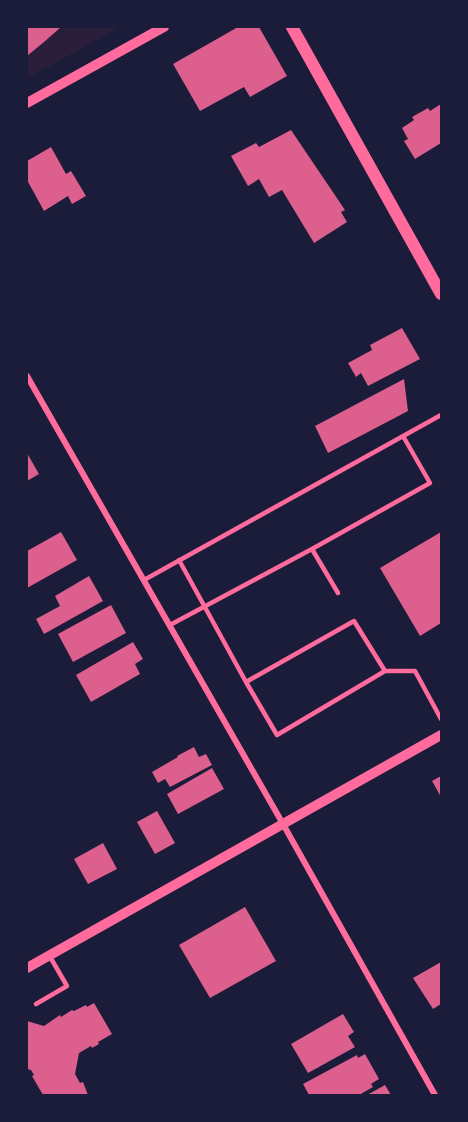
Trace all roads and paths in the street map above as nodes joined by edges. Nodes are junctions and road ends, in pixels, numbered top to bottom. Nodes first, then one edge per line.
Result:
1 (164, 27) edge
2 (292, 27) edge
3 (27, 103) edge
4 (441, 294) edge
5 (27, 376) edge
6 (441, 415) edge
7 (403, 436) junction
8 (312, 549) junction
9 (179, 560) junction
10 (144, 580) junction
11 (338, 593) dead end
12 (204, 607) junction
13 (170, 625) junction
14 (385, 671) junction
15 (246, 682) junction
16 (441, 719) edge
17 (441, 735) edge
18 (283, 824) junction
19 (50, 955) junction
20 (27, 968) edge
21 (36, 1004) dead end
22 (435, 1095) edge

1 - 3 street
2 - 4 main road
5 - 10 street
6 - 7 lane
7 - 8 lane
7 - 9 lane
8 - 11 lane
8 - 12 lane
9 - 10 lane
9 - 12 lane
10 - 13 street
12 - 13 lane
12 - 15 lane
13 - 18 street
14 - 15 lane
14 - 15 lane
14 - 16 lane
17 - 18 street
18 - 19 street
18 - 22 street
19 - 20 street
19 - 21 lane

